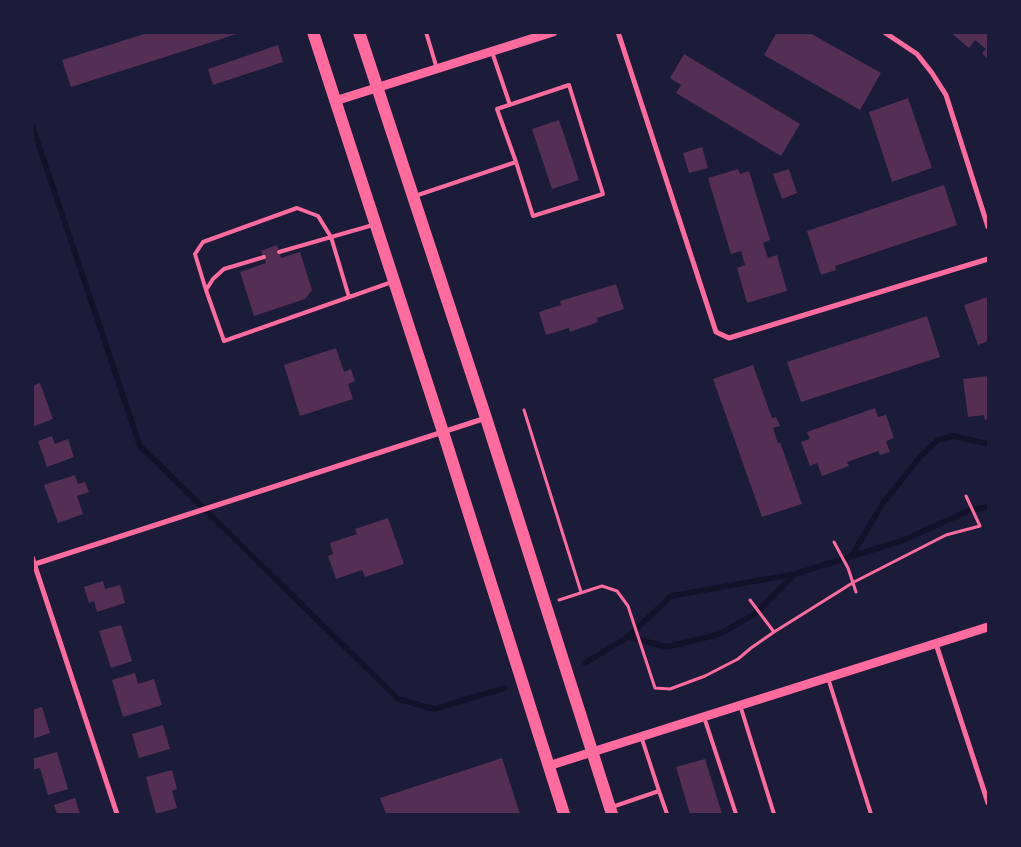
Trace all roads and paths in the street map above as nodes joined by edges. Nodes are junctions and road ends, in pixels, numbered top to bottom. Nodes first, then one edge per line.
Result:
1 (313, 32) edge
2 (359, 32) edge
3 (426, 32) edge
4 (553, 32) edge
5 (618, 32) edge
6 (884, 32) edge
7 (535, 35) edge
8 (492, 52) junction
9 (437, 69) junction
10 (377, 87) junction
11 (335, 100) junction
12 (510, 105) junction
13 (516, 162) junction
14 (413, 197) junction
15 (376, 224) junction
16 (988, 227) edge
17 (331, 237) junction
18 (279, 252) dead end
19 (264, 257) dead end
20 (988, 259) edge
21 (394, 281) junction
22 (206, 290) junction
23 (349, 297) junction
24 (524, 410) dead end
25 (486, 418) junction
26 (443, 432) junction
27 (966, 496) dead end
28 (834, 542) dead end
29 (32, 557) edge
30 (34, 564) edge
31 (854, 582) junction
32 (581, 592) junction
33 (856, 592) dead end
34 (750, 600) dead end
35 (544, 604) junction
36 (988, 627) edge
37 (774, 632) junction
38 (936, 644) junction
39 (828, 678) junction
40 (740, 705) junction
41 (704, 716) junction
42 (641, 736) junction
43 (591, 752) junction
44 (548, 766) junction
45 (659, 791) junction
46 (988, 803) edge
47 (611, 811) edge
48 (117, 814) edge
49 (564, 814) edge
50 (667, 814) edge
51 (736, 814) edge
52 (774, 814) edge
53 (871, 814) edge

1 - 11 main road
2 - 10 main road
3 - 9 lane
4 - 7 street
5 - 20 street
6 - 16 street
7 - 8 street
8 - 9 street
8 - 12 lane
9 - 10 street
10 - 11 street
10 - 14 main road
11 - 15 main road
12 - 13 lane
12 - 13 lane
13 - 14 lane
14 - 25 main road
15 - 17 lane
15 - 21 main road
17 - 18 lane
17 - 22 lane
17 - 23 lane
19 - 22 lane
21 - 23 lane
21 - 26 main road
22 - 23 lane
24 - 32 path
25 - 26 street
25 - 35 main road
26 - 30 street
26 - 44 main road
27 - 31 path
28 - 31 path
29 - 30 street
30 - 48 street
31 - 33 path
31 - 37 path
32 - 35 path
32 - 37 path
34 - 37 path
35 - 43 main road
36 - 38 street
38 - 39 street
38 - 46 street
39 - 40 street
39 - 53 lane
40 - 41 street
40 - 52 lane
41 - 42 street
41 - 51 lane
42 - 43 street
42 - 45 lane
43 - 44 street
43 - 47 main road
44 - 49 main road
45 - 47 lane
45 - 50 lane

